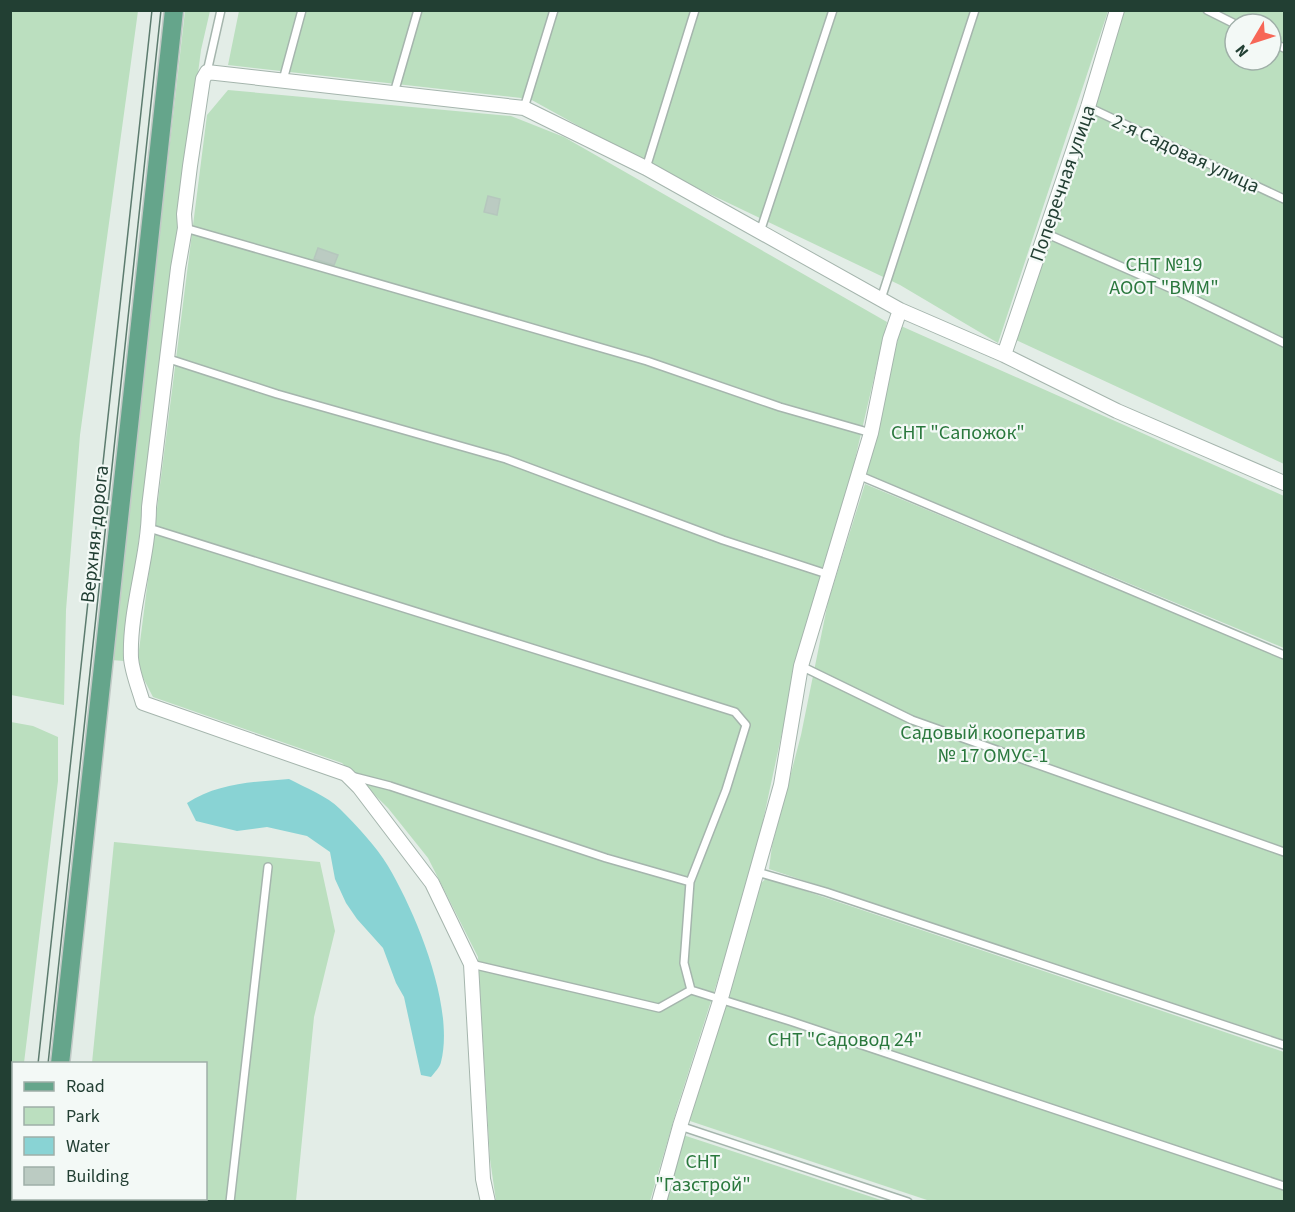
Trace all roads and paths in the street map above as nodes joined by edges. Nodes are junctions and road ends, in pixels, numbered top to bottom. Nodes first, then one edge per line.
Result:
1 (174, 10) edge
2 (221, 10) edge
3 (302, 10) edge
4 (418, 10) edge
5 (554, 10) edge
6 (695, 10) edge
7 (833, 10) edge
8 (975, 10) edge
9 (1117, 10) edge
10 (1208, 10) edge
11 (1223, 18) edge
12 (207, 72) junction
13 (283, 81) junction
14 (394, 93) junction
15 (1088, 107) junction
16 (524, 108) junction
17 (646, 168) junction
18 (1284, 199) edge
19 (185, 228) junction
20 (760, 232) junction
21 (1045, 233) junction
22 (881, 298) junction
23 (900, 310) junction
24 (1284, 343) edge
25 (1004, 355) junction
26 (166, 358) junction
27 (871, 433) junction
28 (858, 475) junction
29 (1284, 483) edge
30 (149, 528) junction
31 (830, 575) junction
32 (1284, 655) edge
33 (801, 666) junction
34 (346, 774) junction
35 (1284, 852) edge
36 (268, 867) dead end
37 (757, 872) junction
38 (690, 882) junction
39 (471, 964) junction
40 (691, 990) junction
41 (721, 998) junction
42 (1284, 1045) edge
43 (60, 1062) edge
44 (680, 1126) junction
45 (1284, 1186) edge
46 (230, 1202) edge
47 (488, 1202) edge
48 (659, 1202) edge
49 (908, 1202) edge

1 - 43 main road, Верхняя дорога
2 - 12 lane
3 - 13 lane
4 - 14 lane
5 - 16 lane
6 - 17 lane
7 - 20 lane
8 - 22 lane
9 - 15 street, Поперечная улица
10 - 11 lane
12 - 13 street
12 - 19 street
13 - 14 street
14 - 16 street
15 - 18 lane, 2-я Садовая улица
15 - 21 street, Поперечная улица
16 - 17 street
17 - 20 street
19 - 26 street
19 - 27 lane
20 - 22 street
21 - 24 lane
21 - 25 street, Поперечная улица
22 - 23 street
23 - 25 street
23 - 27 street
25 - 29 street
26 - 30 street
26 - 31 lane
27 - 28 street
28 - 31 street
28 - 32 lane
30 - 34 street
30 - 38 lane
31 - 33 street
33 - 35 lane
33 - 37 street
34 - 38 lane
34 - 39 street
36 - 46 lane
37 - 41 street
37 - 42 lane
38 - 40 lane
39 - 40 lane
39 - 47 street
40 - 41 lane
41 - 44 street
41 - 45 lane
44 - 48 street
44 - 49 lane

